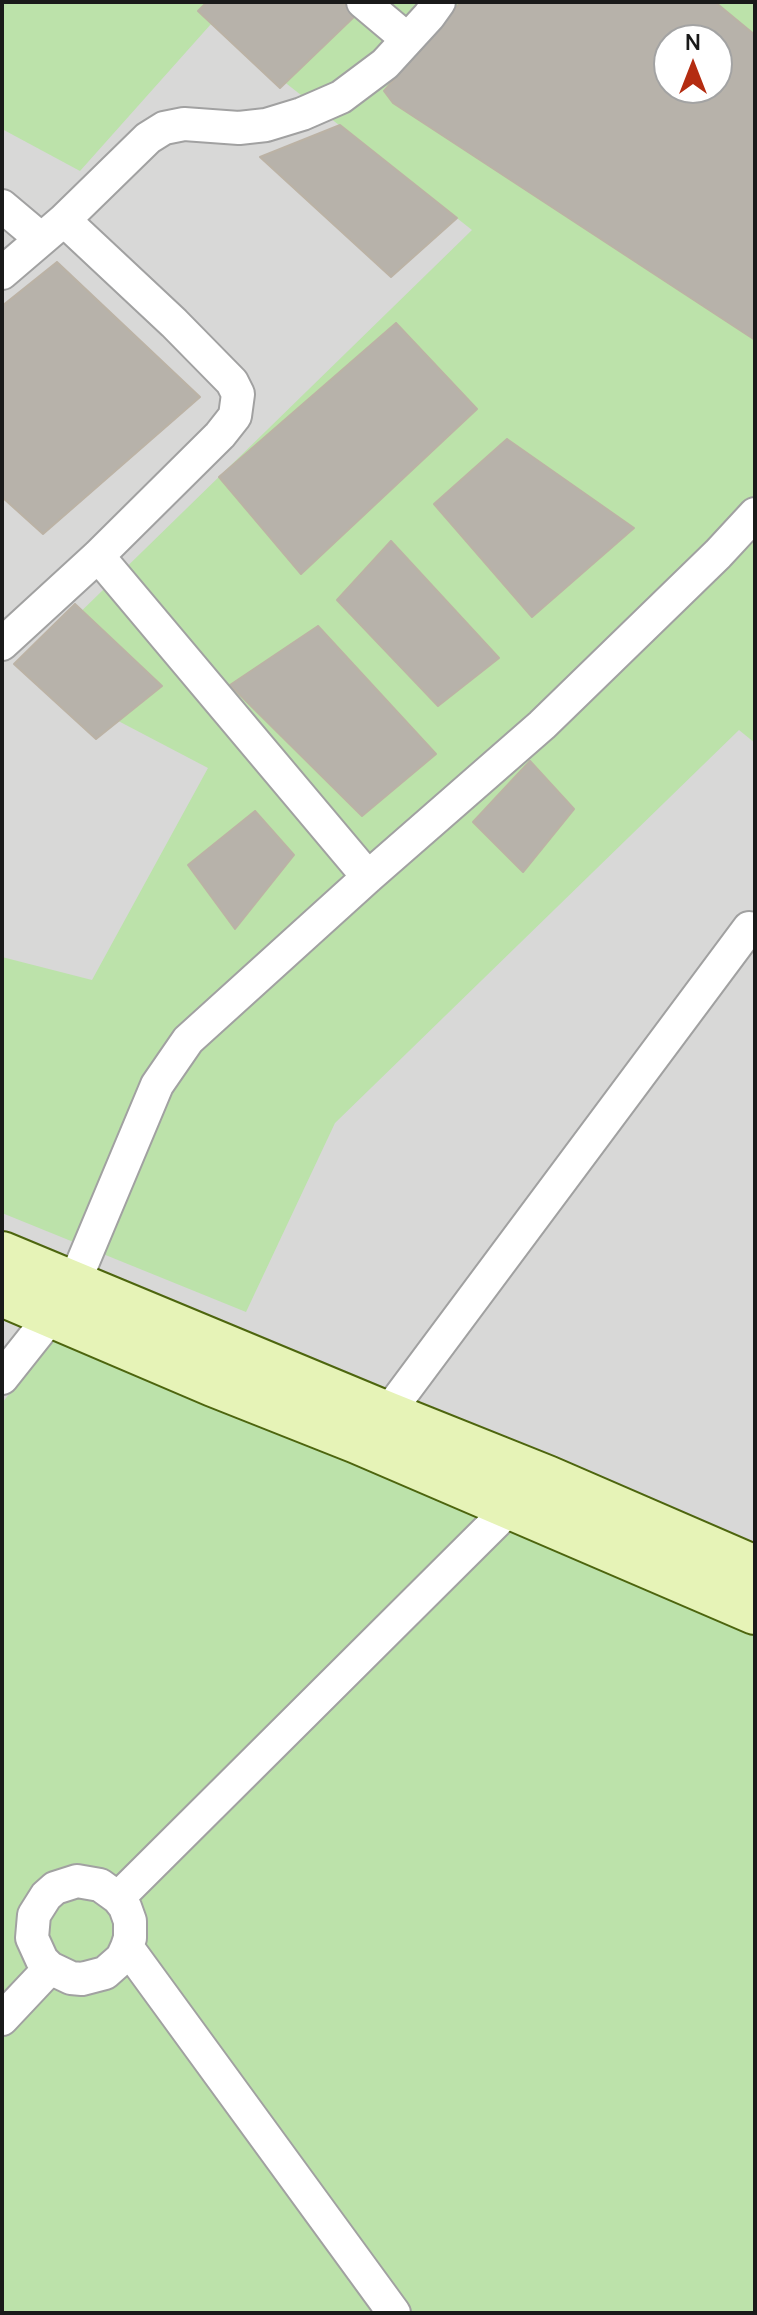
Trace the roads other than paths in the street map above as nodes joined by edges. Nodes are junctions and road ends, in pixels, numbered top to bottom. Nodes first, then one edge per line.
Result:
1 (363, 2) edge
2 (439, 2) edge
3 (407, 39) junction
4 (2, 206) edge
5 (52, 229) junction
6 (2, 273) edge
7 (755, 514) edge
8 (98, 556) junction
9 (2, 644) edge
10 (368, 877) junction
11 (749, 928) dead end
12 (2, 1254) edge
13 (2, 1294) edge
14 (63, 1299) junction
15 (2, 1378) edge
16 (387, 1414) junction
17 (511, 1507) junction
18 (755, 1568) edge
19 (755, 1612) edge
20 (118, 1898) junction
21 (127, 1947) junction
22 (50, 1968) junction
23 (2, 2019) edge
24 (394, 2313) edge

1 - 3 street
2 - 3 street
3 - 5 street
4 - 5 street
5 - 6 street
5 - 8 street
7 - 10 street
8 - 9 street
8 - 10 street
10 - 14 street
11 - 16 street
12 - 14 main road
13 - 14 main road
14 - 15 street
14 - 16 main road
14 - 17 main road
16 - 18 main road
17 - 19 main road
17 - 20 street
20 - 21 street
20 - 22 street
21 - 22 street
21 - 24 street
22 - 23 street

